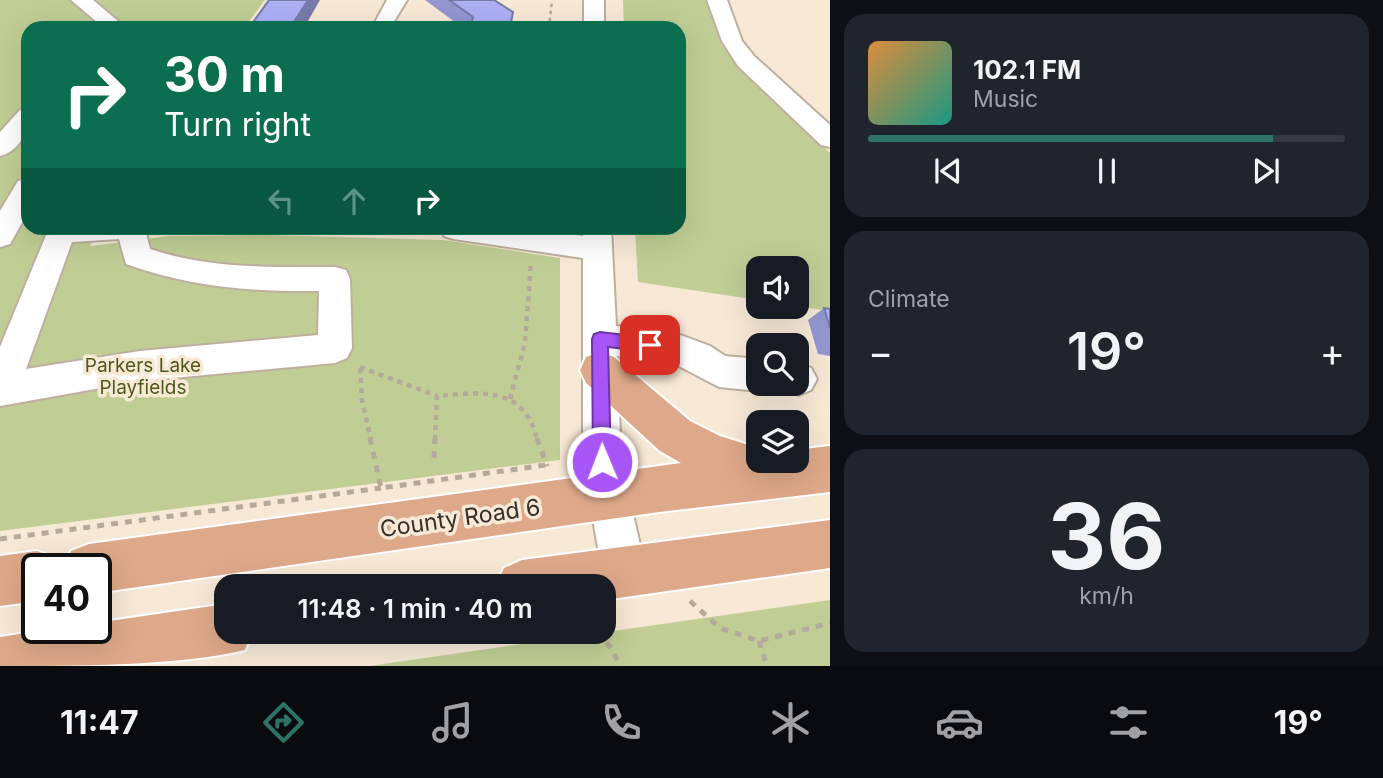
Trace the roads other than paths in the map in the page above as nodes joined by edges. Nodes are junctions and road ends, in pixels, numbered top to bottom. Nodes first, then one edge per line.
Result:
1 (81, 0) edge
2 (397, 0) edge
3 (594, 0) edge
4 (717, 0) edge
5 (107, 21) edge
6 (385, 21) edge
7 (594, 21) edge
8 (21, 123) edge
9 (830, 139) edge
10 (0, 148) edge
11 (21, 200) edge
12 (60, 235) edge
13 (132, 235) edge
14 (500, 235) edge
15 (0, 236) edge
16 (597, 238) edge
17 (600, 354) junction
18 (746, 374) edge
19 (0, 390) edge
20 (830, 470) edge
21 (774, 475) junction
22 (607, 496) junction
23 (830, 544) edge
24 (112, 566) edge
25 (624, 571) junction
26 (604, 574) edge
27 (21, 578) edge
28 (0, 581) edge
29 (214, 633) edge
30 (0, 664) edge

1 - 5 street
2 - 6 street
3 - 7 street
4 - 9 street
8 - 10 street
11 - 15 street
12 - 19 street
13 - 19 street
14 - 16 street
16 - 17 street
17 - 18 street
17 - 21 main road
17 - 22 street
20 - 21 main road, County Road 6
21 - 22 main road, County Road 6
22 - 24 main road, County Road 6
22 - 25 street
23 - 25 main road
25 - 26 main road
27 - 28 main road
29 - 30 main road

